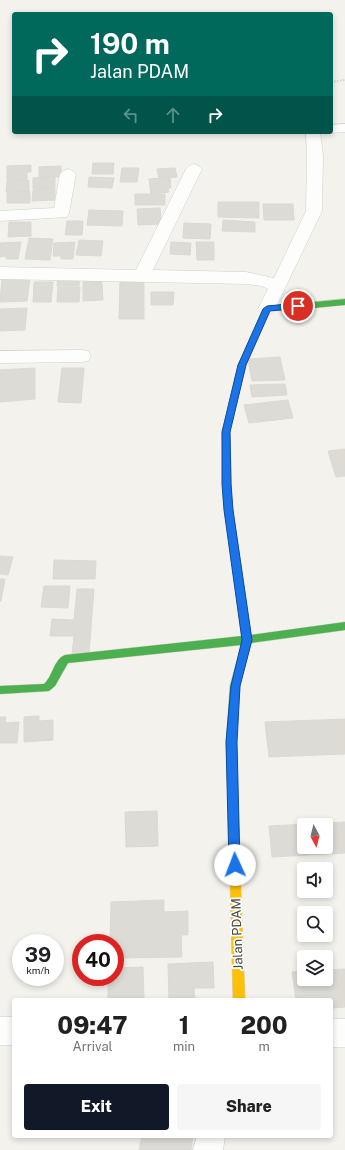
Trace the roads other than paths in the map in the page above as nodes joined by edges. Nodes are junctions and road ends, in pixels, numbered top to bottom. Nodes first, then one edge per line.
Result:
1 (345, 128) edge
2 (333, 129) edge
3 (313, 134) edge
4 (194, 169) dead end
5 (68, 174) dead end
6 (0, 216) edge
7 (0, 273) edge
8 (142, 275) junction
9 (278, 287) junction
10 (345, 302) edge
11 (267, 309) junction
12 (82, 356) dead end
13 (0, 357) edge
14 (345, 626) edge
15 (243, 641) junction
16 (0, 690) edge
17 (239, 998) edge
18 (0, 1031) edge
19 (12, 1031) edge
20 (333, 1033) edge
21 (345, 1033) edge
22 (211, 1138) edge
23 (208, 1150) edge

1 - 2 street
3 - 9 street
4 - 8 street
5 - 6 street
7 - 8 street
8 - 9 street
9 - 11 street
10 - 11 street
11 - 15 street, Jalan PDAM
12 - 13 street
14 - 15 street
15 - 16 street
15 - 17 street, Jalan PDAM
18 - 19 street
20 - 21 street
22 - 23 street

